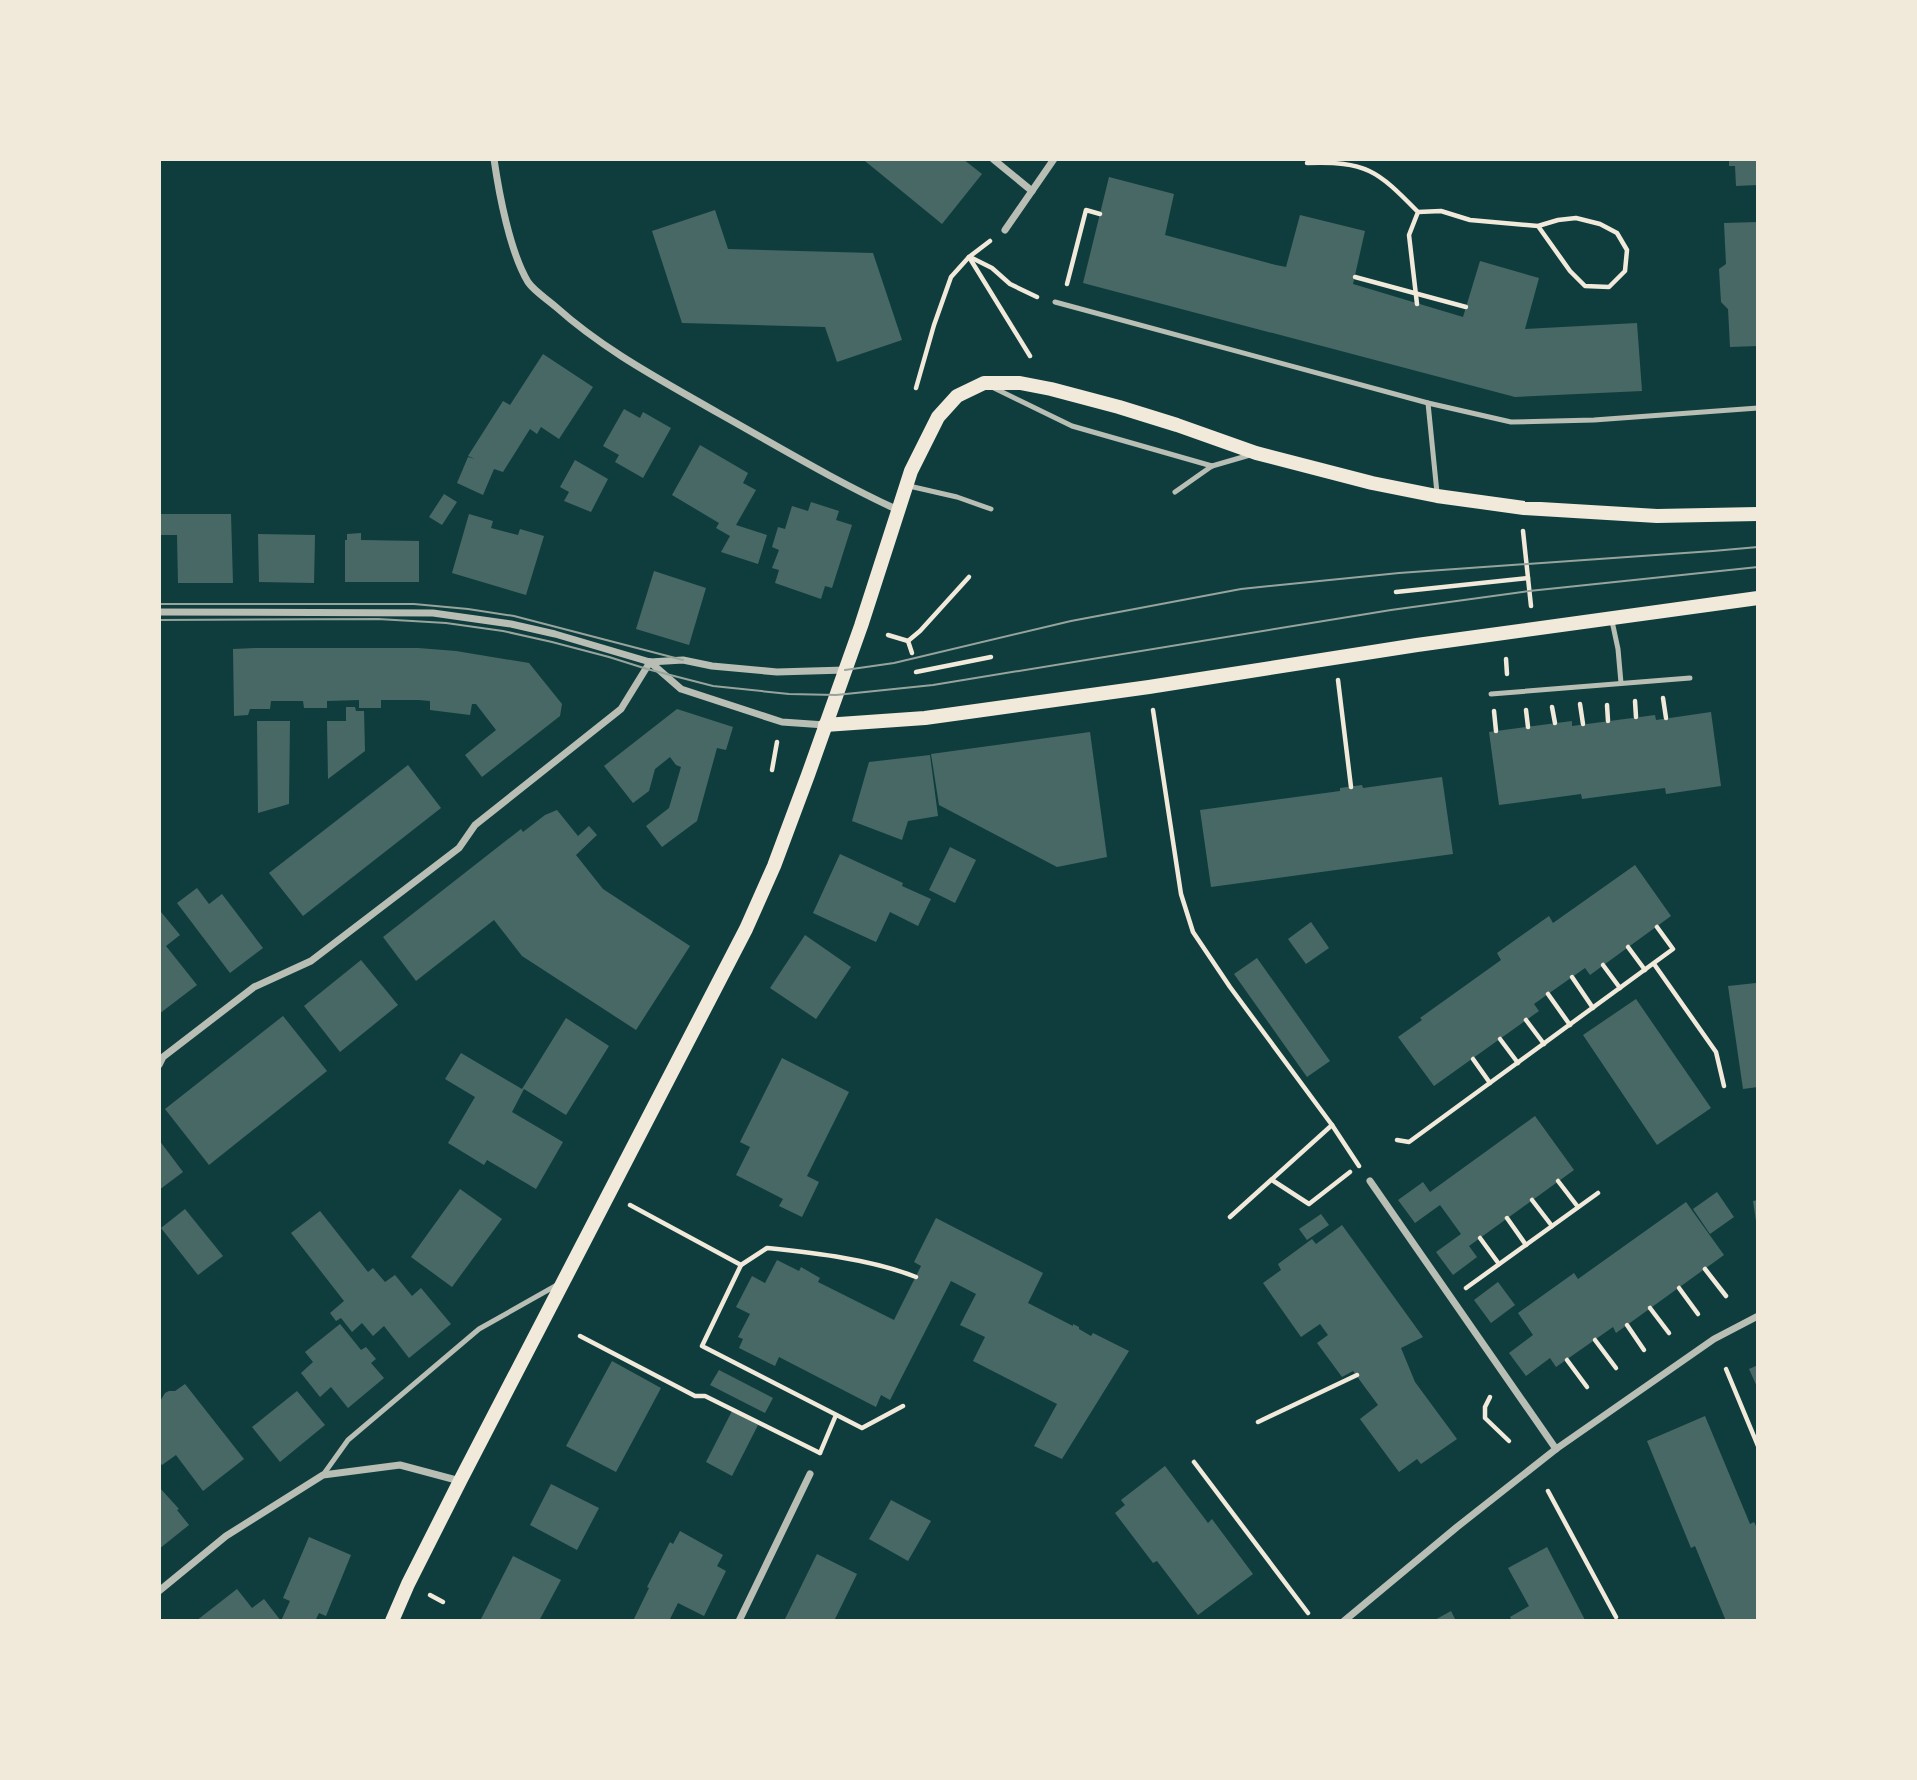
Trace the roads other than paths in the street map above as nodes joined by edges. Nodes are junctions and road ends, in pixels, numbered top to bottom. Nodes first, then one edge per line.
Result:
1 (494, 159) edge
2 (993, 159) edge
3 (1054, 159) edge
4 (1032, 191) junction
5 (1004, 230) dead end
6 (1059, 303) road end
7 (984, 383) junction
8 (1428, 403) junction
9 (1758, 408) edge
10 (1256, 453) junction
11 (1212, 466) junction
12 (906, 485) junction
13 (1175, 492) dead end
14 (1437, 496) junction
15 (991, 509) dead end
16 (899, 511) junction
17 (1758, 514) edge
18 (1758, 598) edge
19 (159, 612) edge
20 (1611, 618) junction
21 (650, 663) junction
22 (845, 670) junction
23 (1690, 678) dead end
24 (1620, 684) junction
25 (1491, 694) dead end
26 (825, 725) junction
27 (159, 1065) edge
28 (1370, 1181) road end
29 (565, 1280) junction
30 (1758, 1316) edge
31 (1556, 1449) junction
32 (810, 1474) road end
33 (323, 1475) junction
34 (460, 1481) junction
35 (159, 1591) edge
36 (392, 1621) edge
37 (739, 1621) edge
38 (1344, 1621) edge

1 - 16 street
2 - 4 street
3 - 4 street
4 - 5 street
6 - 8 lane
7 - 10 main road
7 - 11 lane
7 - 12 main road
8 - 9 lane
8 - 14 lane
10 - 11 lane
10 - 14 main road
11 - 13 lane
12 - 15 lane
12 - 16 main road
14 - 17 main road
16 - 22 main road
18 - 20 main road
19 - 21 street
20 - 24 lane
20 - 26 main road
21 - 22 street
21 - 26 street
21 - 27 street
22 - 26 main road
23 - 24 lane
24 - 25 lane
26 - 29 main road
28 - 31 street
29 - 33 lane
29 - 34 main road
30 - 31 street
31 - 38 street
32 - 37 street
33 - 34 street
33 - 35 street
34 - 36 main road

